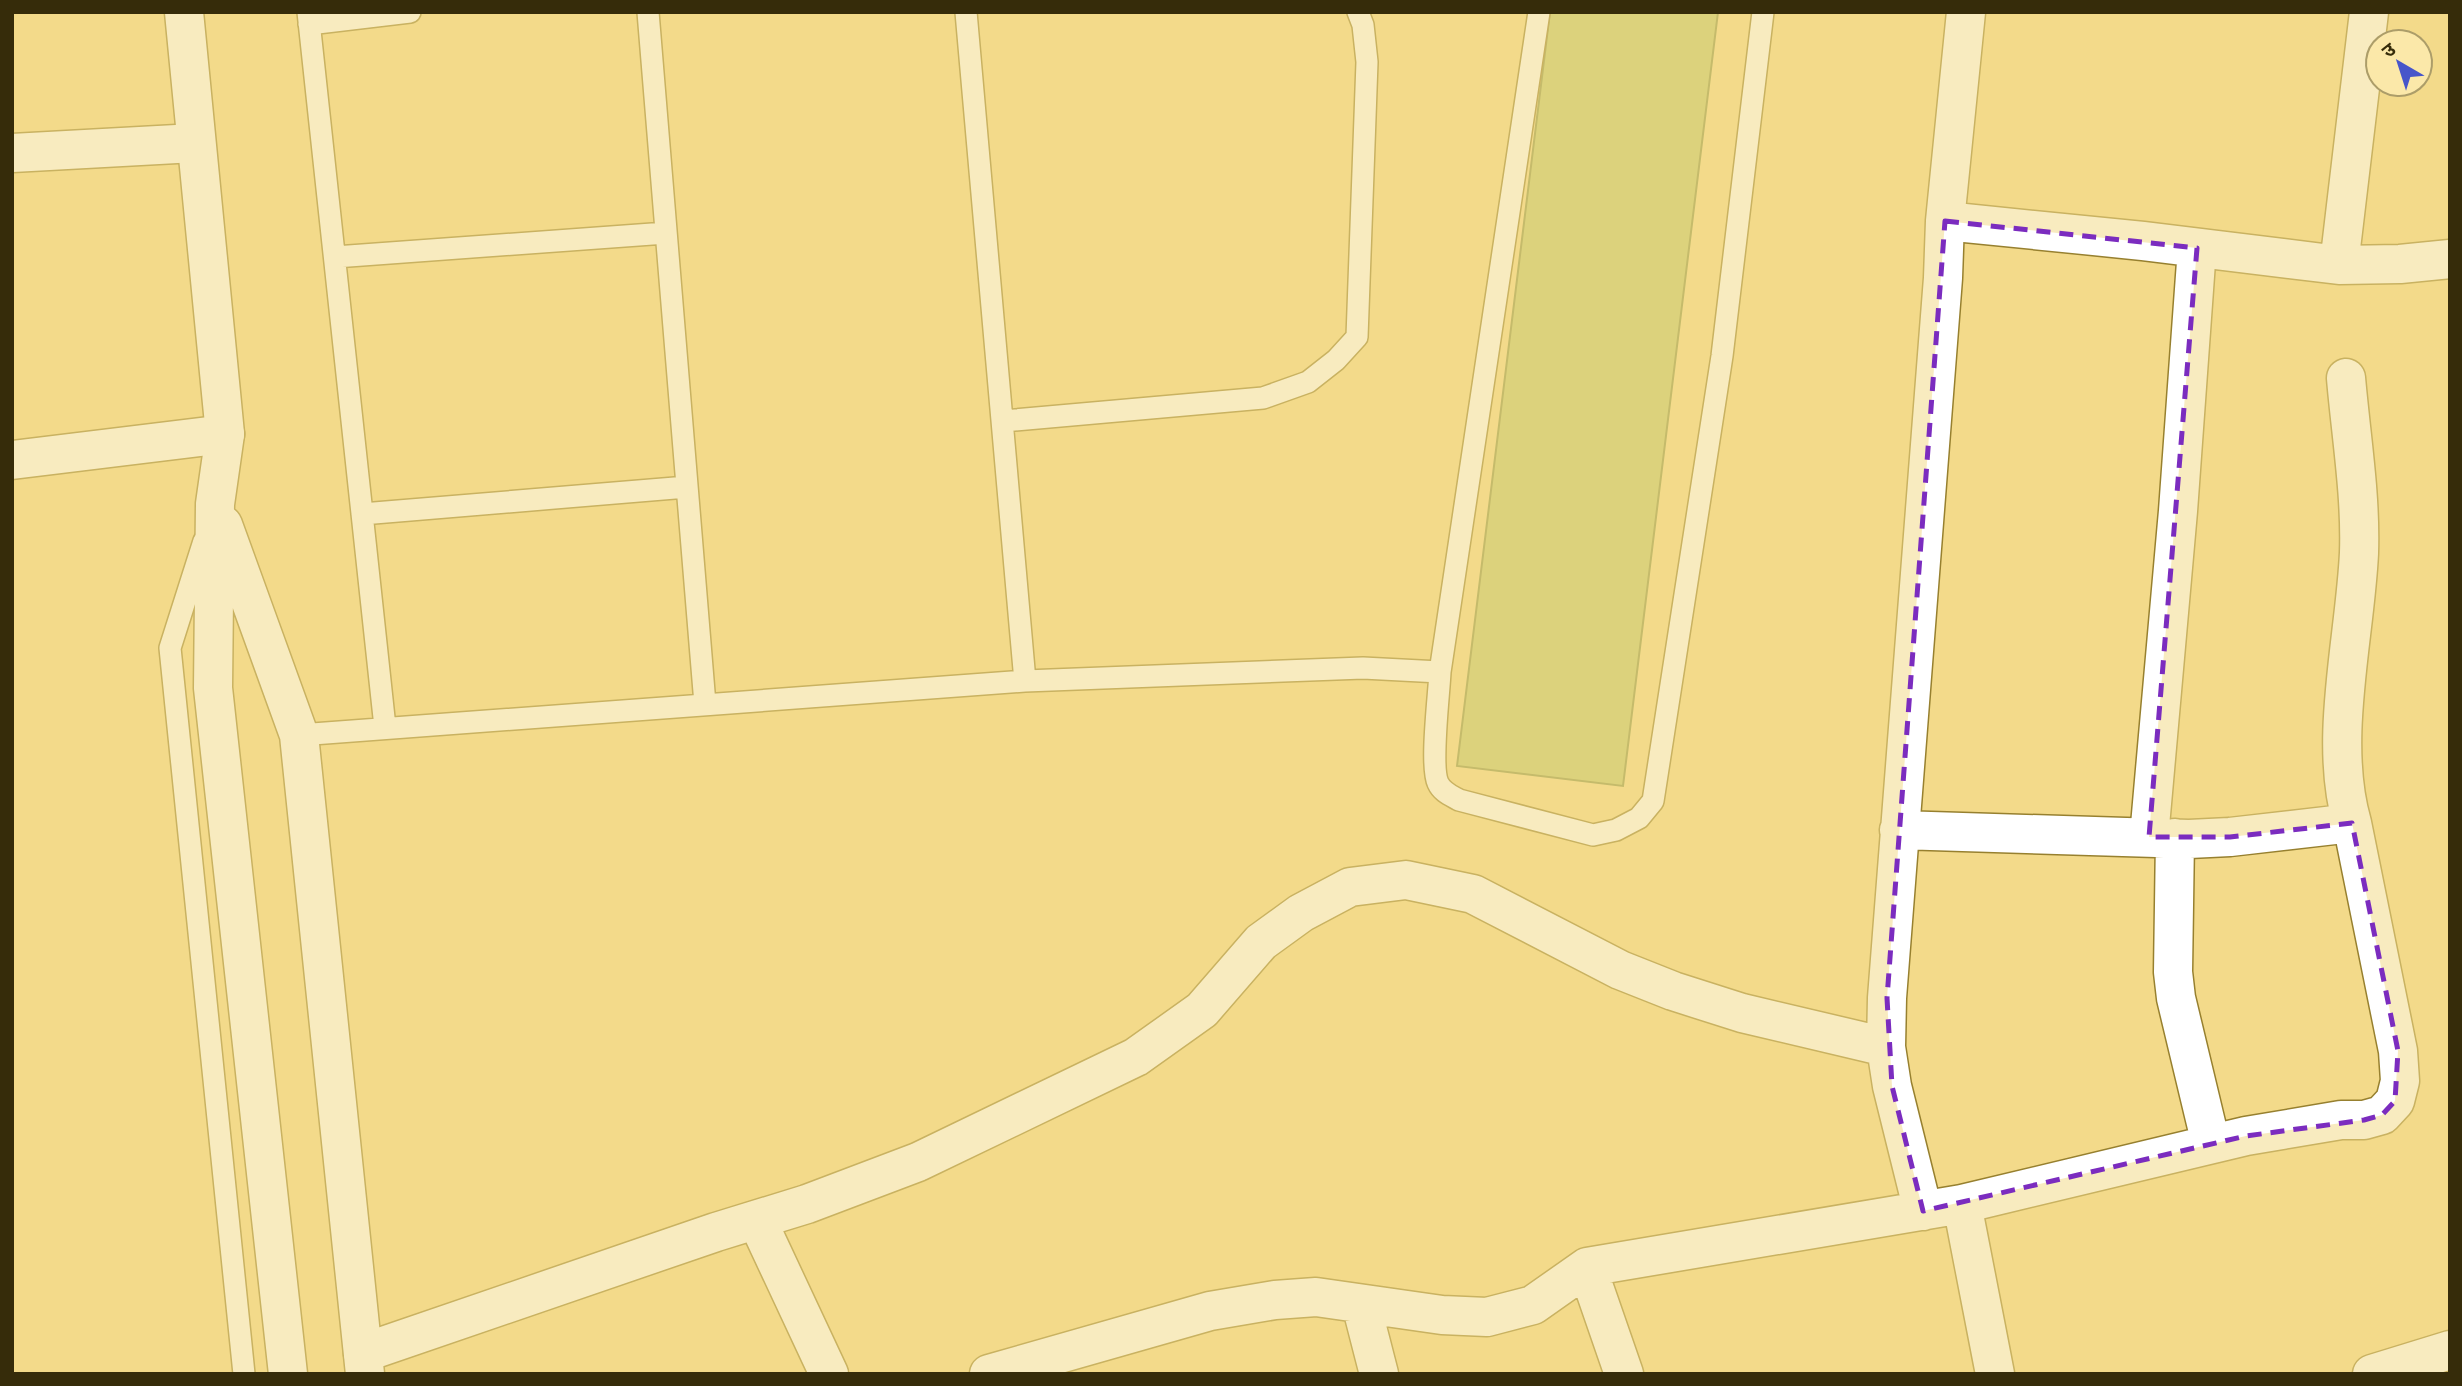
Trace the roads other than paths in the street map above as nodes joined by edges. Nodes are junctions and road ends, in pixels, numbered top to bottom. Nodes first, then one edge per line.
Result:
1 (184, 12) edge
2 (410, 12) edge
3 (648, 12) edge
4 (966, 12) edge
5 (1358, 12) edge
6 (1539, 12) edge
7 (1763, 12) edge
8 (1966, 12) edge
9 (2369, 12) edge
10 (308, 18) edge
11 (195, 143) junction
12 (12, 153) edge
13 (1945, 221) junction
14 (666, 233) junction
15 (2197, 248) junction
16 (335, 257) junction
17 (2450, 259) edge
18 (2339, 265) junction
19 (2346, 378) dead end
20 (1003, 421) junction
21 (225, 434) junction
22 (12, 460) edge
23 (687, 487) junction
24 (215, 504) junction
25 (362, 514) junction
26 (1440, 672) junction
27 (1025, 681) junction
28 (705, 704) junction
29 (385, 727) junction
30 (299, 735) junction
31 (2352, 822) junction
32 (1899, 830) junction
33 (2162, 838) junction
34 (1886, 1047) junction
35 (2211, 1144) junction
36 (1962, 1204) junction
37 (1923, 1211) junction
38 (757, 1220) junction
39 (1587, 1267) junction
40 (1361, 1304) junction
41 (2450, 1350) edge
42 (1081, 1362) edge
43 (364, 1363) edge
44 (244, 1374) edge
45 (288, 1374) edge
46 (829, 1374) edge
47 (989, 1374) edge
48 (1379, 1374) edge
49 (1624, 1374) edge
50 (1995, 1374) edge
51 (2372, 1374) edge

1 - 11 street
2 - 10 lane
3 - 14 lane
4 - 20 lane
5 - 20 lane
6 - 26 lane
7 - 26 lane
8 - 13 street
9 - 18 street
10 - 16 lane
11 - 12 street
11 - 21 street
13 - 15 street
13 - 32 street
14 - 16 lane
14 - 23 lane
15 - 18 street
15 - 33 street
16 - 25 lane
17 - 18 street
19 - 31 street
20 - 27 lane
21 - 22 street
21 - 24 street
23 - 25 lane
23 - 28 lane
24 - 30 street
24 - 44 lane
24 - 45 street
25 - 29 lane
26 - 27 lane
27 - 28 lane
28 - 29 lane
29 - 30 lane
30 - 43 street
31 - 33 street
31 - 35 street
32 - 33 street
32 - 34 street
33 - 35 street
34 - 37 street
34 - 38 street
35 - 36 street
36 - 37 street
36 - 50 street
37 - 39 street
38 - 43 street
38 - 46 street
39 - 40 street
39 - 49 street
40 - 42 street
40 - 48 street
41 - 51 street
42 - 47 street

